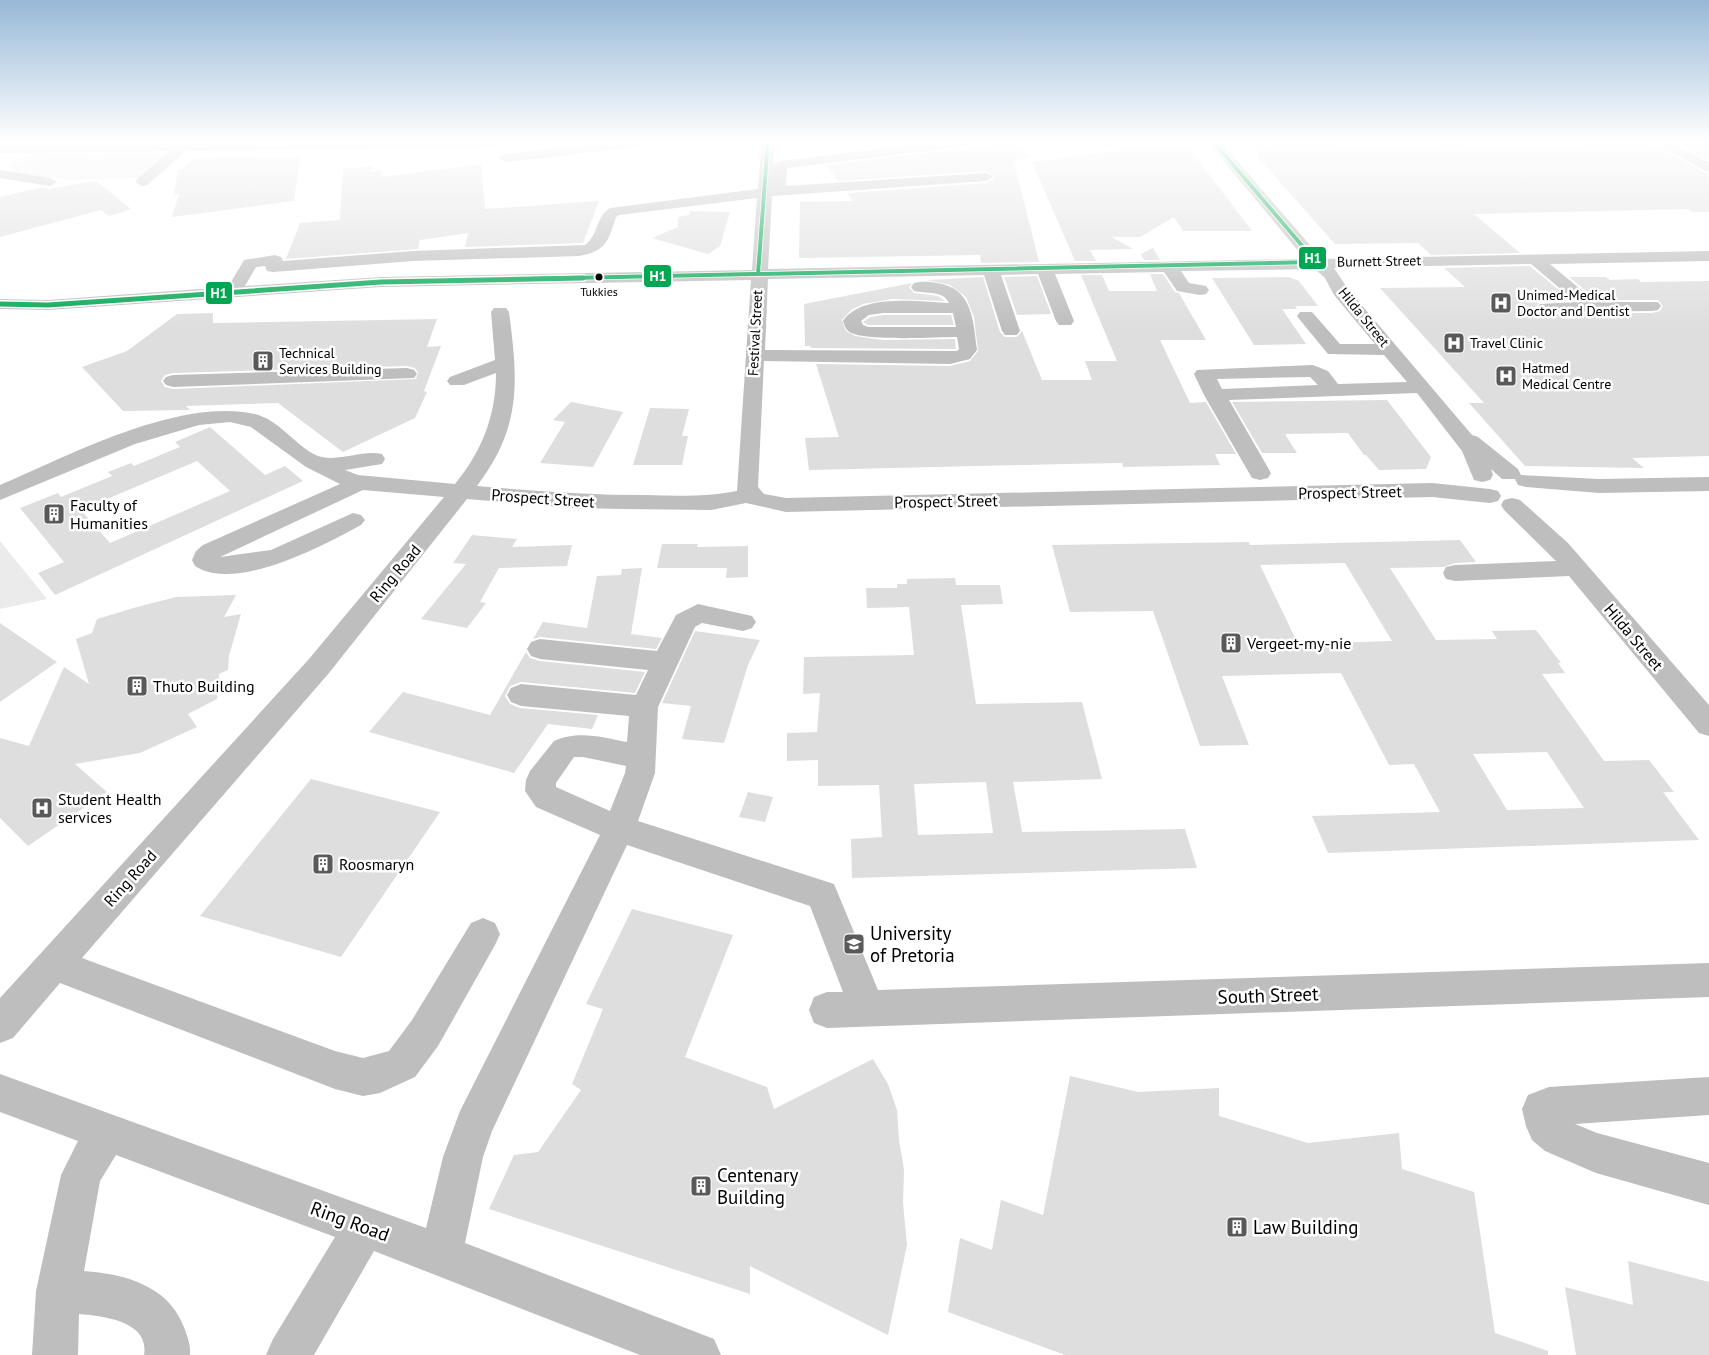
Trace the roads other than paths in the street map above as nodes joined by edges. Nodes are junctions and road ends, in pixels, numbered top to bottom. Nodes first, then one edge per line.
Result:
1 (670, 203) edge
2 (748, 203) edge
3 (766, 203) edge
4 (1266, 203) edge
5 (762, 212) junction
6 (1709, 256) edge
7 (1534, 259) junction
8 (759, 262) junction
9 (1316, 262) junction
10 (1280, 263) junction
11 (1169, 266) junction
12 (1044, 268) junction
13 (991, 270) junction
14 (920, 287) dead end
15 (1200, 290) dead end
16 (234, 291) junction
17 (1340, 291) junction
18 (174, 296) junction
19 (0, 304) edge
20 (1652, 306) dead end
21 (1592, 307) junction
22 (960, 308) junction
23 (1546, 308) dead end
24 (500, 312) dead end
25 (0, 314) edge
26 (1306, 316) dead end
27 (1065, 321) dead end
28 (1011, 331) dead end
29 (966, 332) junction
30 (1390, 349) junction
31 (754, 354) junction
32 (506, 363) junction
33 (407, 374) dead end
34 (173, 381) dead end
35 (457, 381) dead end
36 (1423, 387) junction
37 (1457, 428) junction
38 (374, 459) dead end
39 (312, 462) junction
40 (1260, 473) dead end
41 (360, 483) junction
42 (1484, 484) junction
43 (1709, 484) edge
44 (1528, 488) junction
45 (462, 492) junction
46 (0, 493) edge
47 (750, 495) junction
48 (1512, 504) junction
49 (353, 520) dead end
50 (1559, 549) junction
51 (1576, 568) junction
52 (1454, 573) dead end
53 (743, 622) dead end
54 (540, 649) dead end
55 (664, 662) junction
56 (521, 695) dead end
57 (644, 707) junction
58 (1709, 725) edge
59 (641, 757) junction
60 (619, 829) junction
61 (483, 934) dead end
62 (54, 964) junction
63 (1709, 980) edge
64 (868, 1009) junction
65 (827, 1010) dead end
66 (0, 1025) edge
67 (0, 1093) edge
68 (1709, 1096) edge
69 (107, 1132) junction
70 (1709, 1184) edge
71 (365, 1226) junction
72 (441, 1255) junction
73 (58, 1291) junction
74 (55, 1355) edge
75 (167, 1355) edge
76 (289, 1355) edge
77 (698, 1355) edge

1 - 16 street
2 - 5 street
3 - 5 street, Festival Street
4 - 9 street, Hilda Street
5 - 8 street, Festival Street
6 - 7 street, Burnett Street
7 - 9 street, Burnett Street
7 - 21 street
8 - 13 street, Burnett Street
8 - 16 street, Burnett Street
8 - 31 street, Festival Street
9 - 10 street, Burnett Street
9 - 17 street, Hilda Street
10 - 11 street, Burnett Street
10 - 17 street
11 - 12 street, Burnett Street
11 - 15 street
12 - 13 street, Burnett Street
12 - 27 street
13 - 28 street
14 - 22 street
16 - 18 street, Burnett Street
17 - 30 street, Hilda Street
18 - 19 street, Burnett Street
18 - 25 street
20 - 21 street
21 - 23 street
22 - 29 street
22 - 29 street
24 - 32 street, Ring Road
26 - 30 street
29 - 31 street
30 - 36 street, Hilda Street
31 - 47 street, Festival Street
32 - 35 street
32 - 45 street, Ring Road
33 - 34 street
36 - 37 street, Hilda Street
36 - 40 street
37 - 42 street, Hilda Street
37 - 44 street, Hilda Street
38 - 39 street
39 - 41 street
39 - 46 street
41 - 45 street
41 - 49 street
42 - 44 street
42 - 47 street, Prospect Street
42 - 48 street
43 - 44 street
44 - 48 street
44 - 50 street, Hilda Street
45 - 47 street, Prospect Street
45 - 62 street, Ring Road
48 - 50 street, Hilda Street
50 - 51 street, Hilda Street
51 - 52 street
51 - 58 street, Hilda Street
53 - 55 street
54 - 55 street
55 - 57 street
56 - 57 street
57 - 59 street
59 - 60 street
59 - 60 street
60 - 64 street
60 - 72 street
61 - 62 street
62 - 66 street, Ring Road
63 - 64 street, South Street
64 - 65 street, South Street
67 - 69 street, Ring Road
68 - 70 street
69 - 71 street, Ring Road
69 - 73 street
71 - 72 street, Ring Road
71 - 76 street
72 - 77 street, Ring Road
73 - 74 street
73 - 75 street

